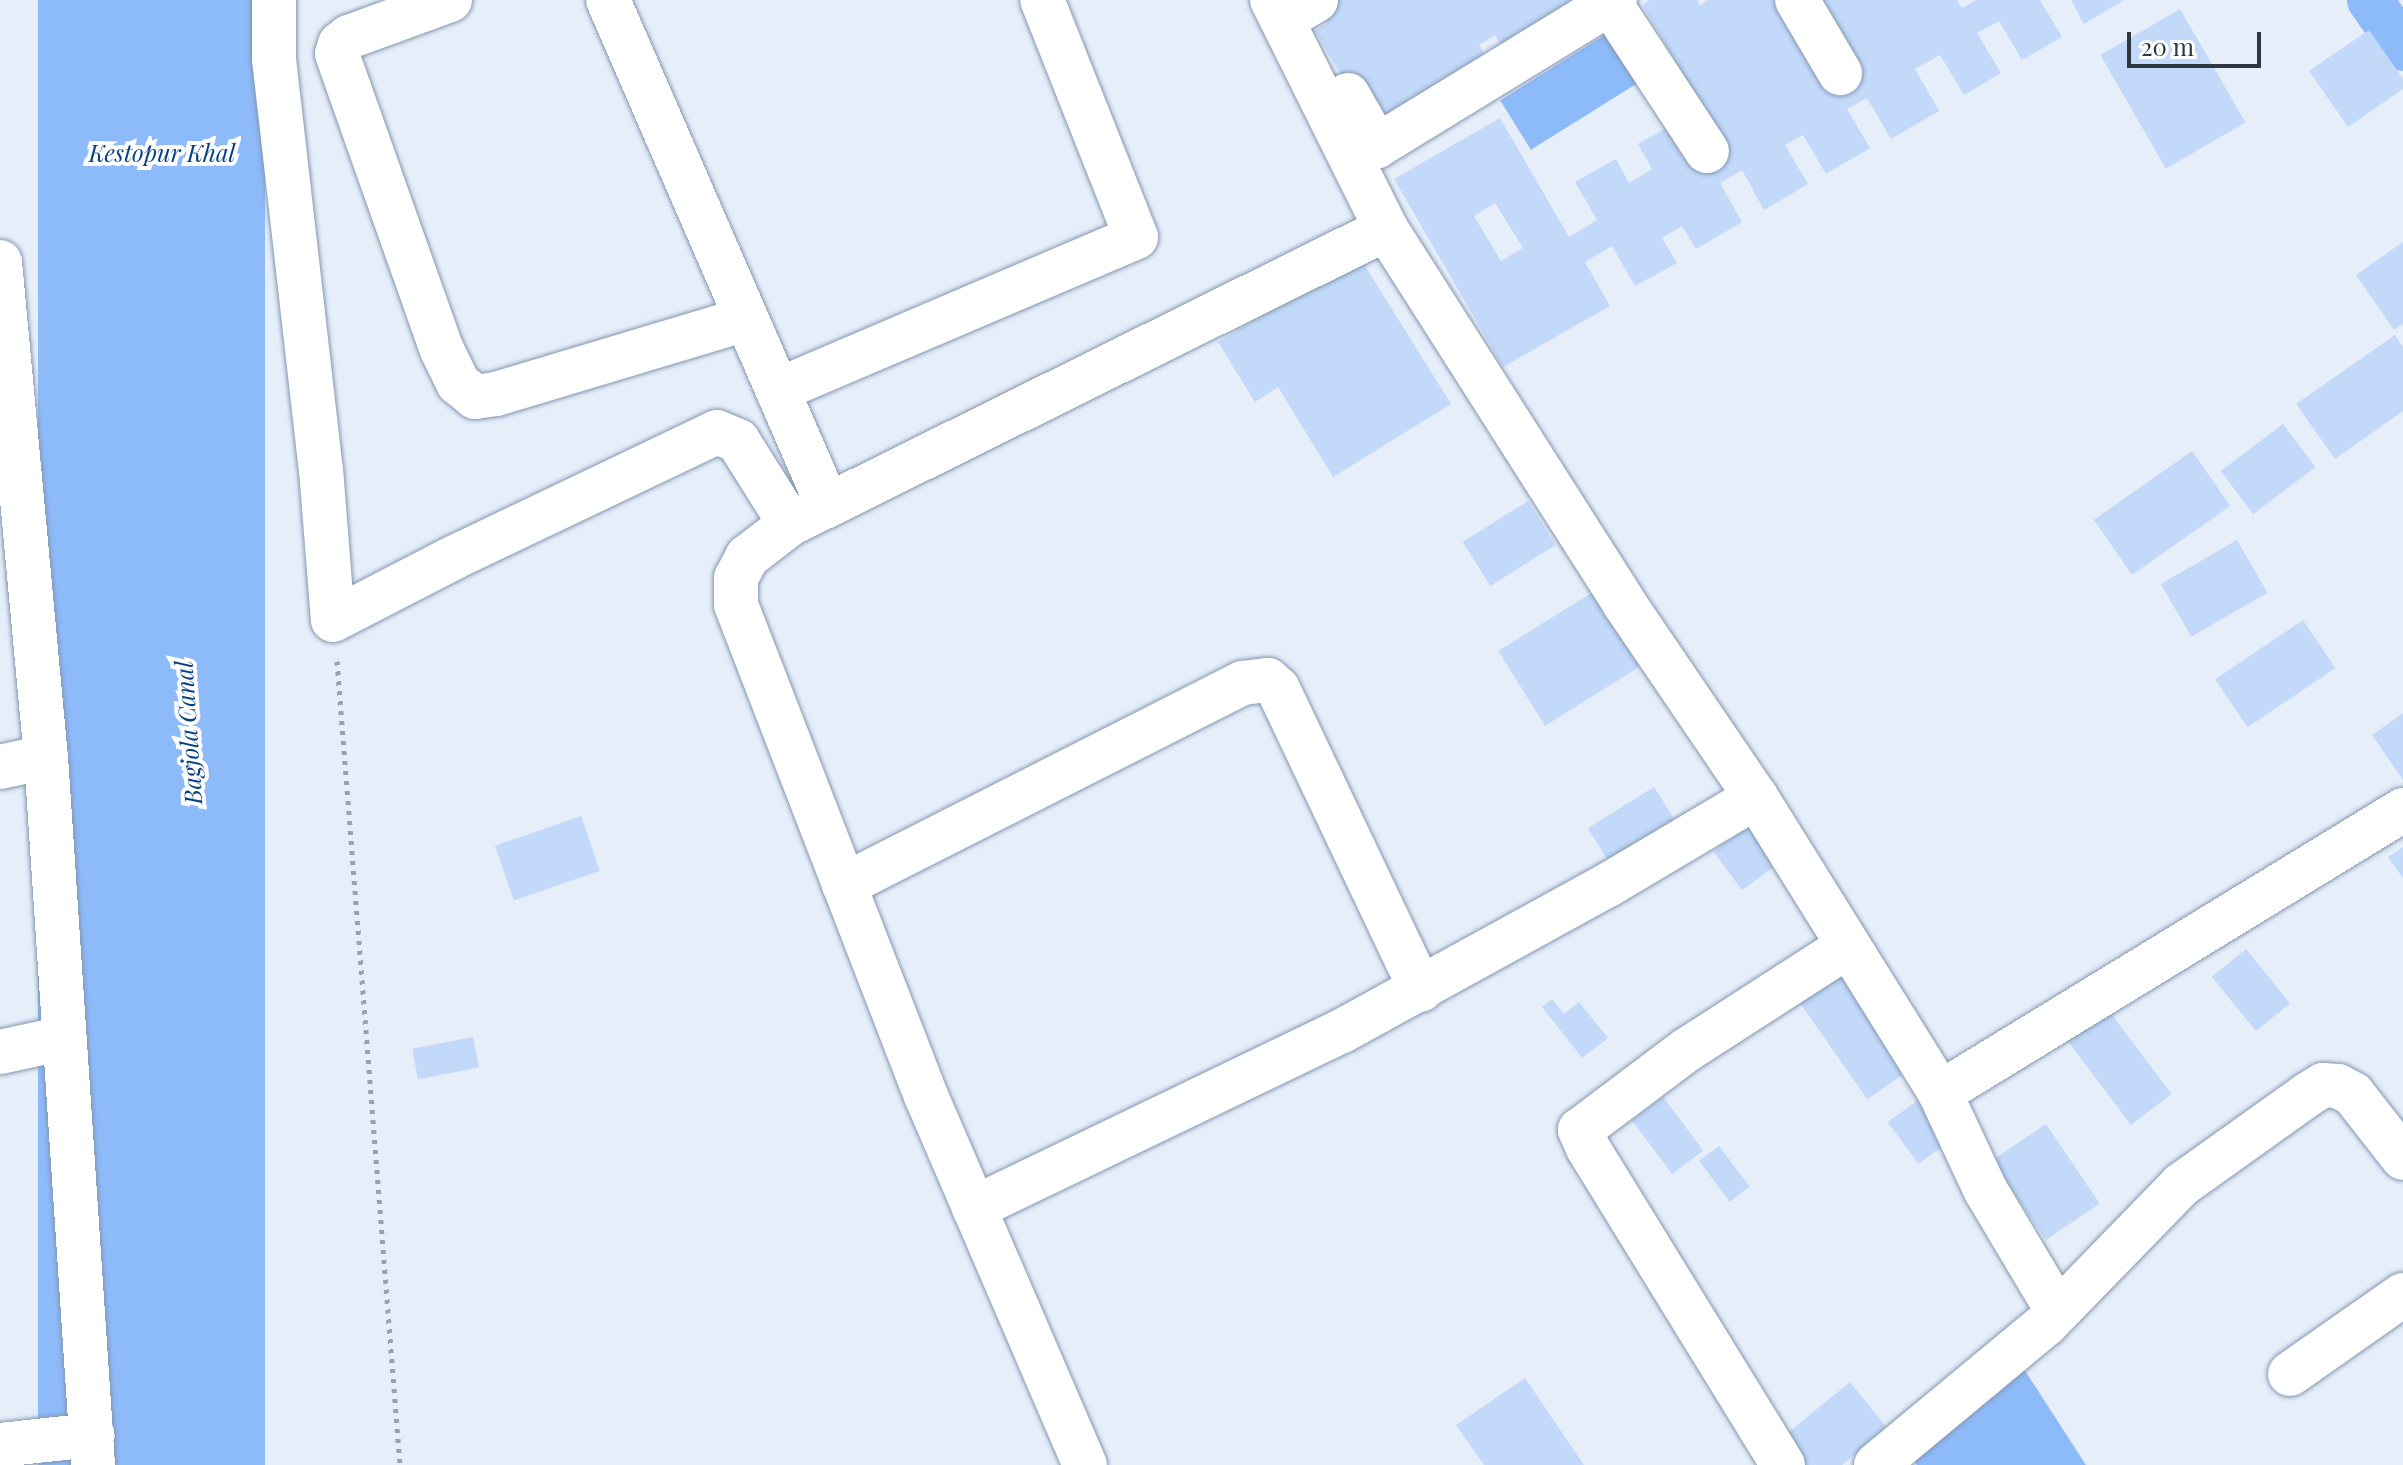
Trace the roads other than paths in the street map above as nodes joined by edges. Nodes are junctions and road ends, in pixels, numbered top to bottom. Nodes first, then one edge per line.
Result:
1 (274, 0) edge
2 (450, 0) edge
3 (608, 0) edge
4 (1042, 0) edge
5 (1797, 0) edge
6 (1613, 2) edge
7 (1294, 3) edge
8 (1840, 73) dead end
9 (1707, 151) dead end
10 (1386, 229) junction
11 (0, 262) edge
12 (746, 319) junction
13 (778, 390) junction
14 (809, 514) junction
15 (46, 757) junction
16 (0, 767) edge
17 (1756, 797) junction
18 (2403, 810) edge
19 (844, 885) junction
20 (1848, 946) junction
21 (1421, 990) junction
22 (64, 1038) junction
23 (0, 1052) edge
24 (1940, 1093) junction
25 (2403, 1158) edge
26 (974, 1208) junction
27 (2403, 1295) edge
28 (2057, 1310) junction
29 (2290, 1374) dead end
30 (0, 1445) edge
31 (92, 1450) edge
32 (1085, 1465) edge
33 (1783, 1465) edge
34 (1876, 1465) edge

1 - 14 street
2 - 12 street
3 - 12 street
4 - 13 street
5 - 8 street
6 - 7 street
6 - 9 street
7 - 10 street
10 - 14 street
10 - 17 street
11 - 15 street
12 - 13 street
13 - 14 street
14 - 19 street
15 - 16 street
15 - 22 street
17 - 20 street
17 - 21 street
18 - 24 street
19 - 21 street
19 - 26 street
20 - 24 street
20 - 33 street
21 - 26 street
22 - 23 street
22 - 31 street
24 - 28 street
25 - 28 street
26 - 32 street
27 - 29 street
28 - 34 street
30 - 31 street

